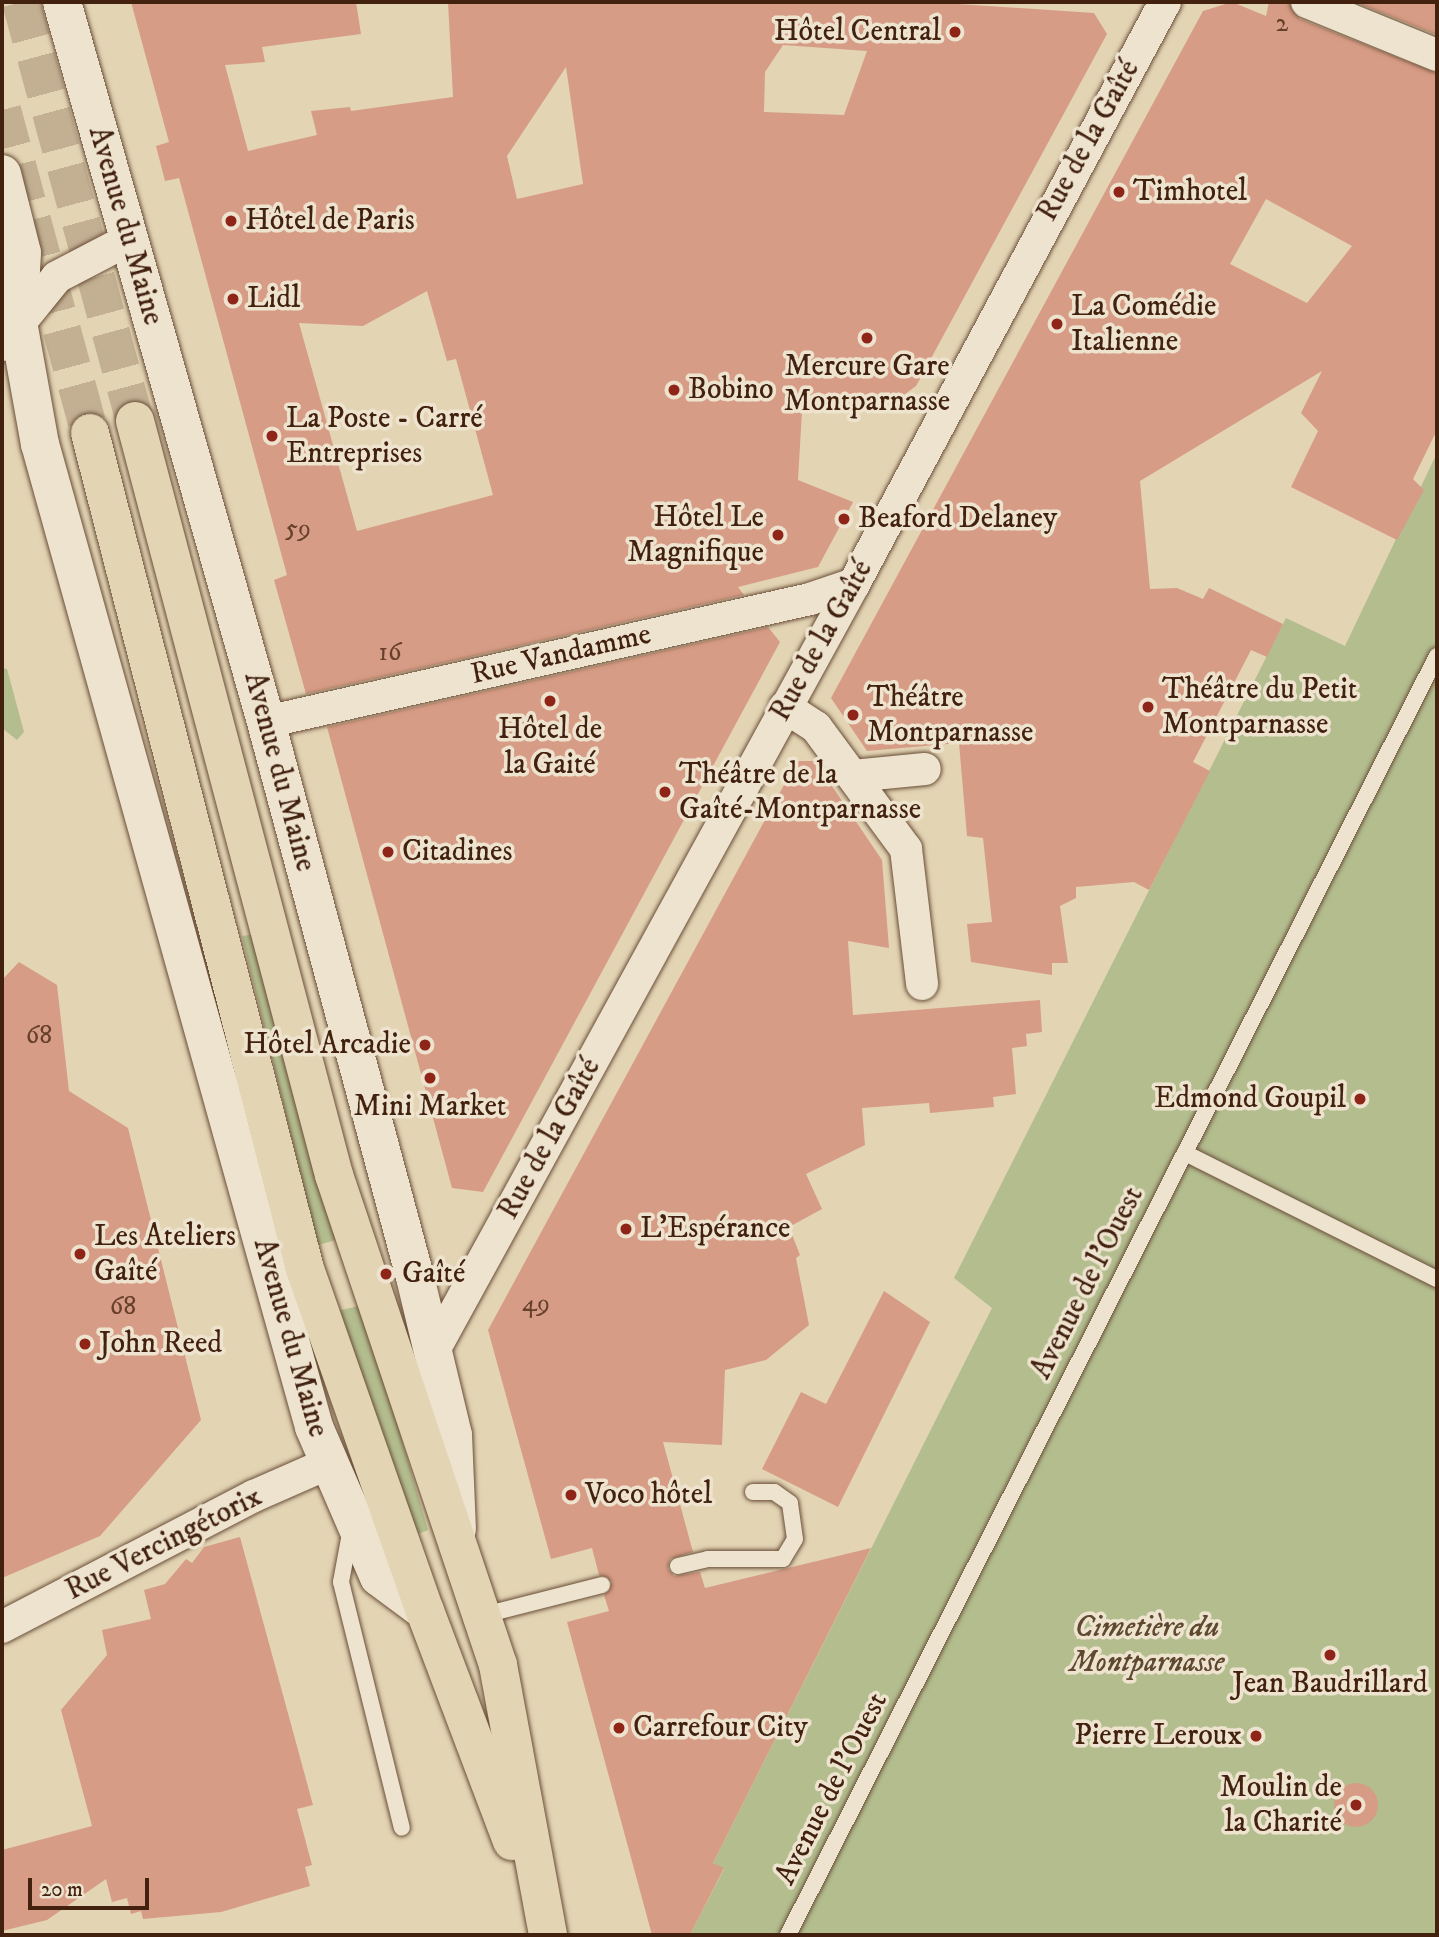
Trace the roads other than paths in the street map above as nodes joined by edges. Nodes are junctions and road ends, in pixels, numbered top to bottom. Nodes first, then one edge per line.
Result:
1 (62, 2) edge
2 (1164, 2) edge
3 (1307, 2) edge
4 (1437, 55) edge
5 (2, 174) edge
6 (128, 240) junction
7 (10, 334) edge
8 (135, 421) tunnel mouth
9 (90, 433) tunnel mouth
10 (854, 584) junction
11 (1437, 656) edge
12 (785, 707) junction
13 (266, 722) junction
14 (925, 769) dead end
15 (853, 776) junction
16 (922, 984) dead end
17 (1185, 1153) junction
18 (1437, 1279) edge
19 (433, 1352) junction
20 (327, 1464) junction
21 (753, 1493) dead end
22 (352, 1522) junction
23 (458, 1549) junction
24 (678, 1566) dead end
25 (602, 1585) dead end
26 (425, 1611) junction
27 (480, 1616) junction
28 (2, 1627) edge
29 (402, 1828) dead end
30 (548, 1935) edge
31 (788, 1935) edge

1 - 6 main road, Avenue du Maine
2 - 10 street, Rue de la Gaîté
3 - 4 street
5 - 7 main road, Avenue du Maine
6 - 7 street
6 - 13 main road, Avenue du Maine
7 - 20 main road, Avenue du Maine
8 - 23 main road, Avenue du Maine
9 - 26 main road, Avenue du Maine
10 - 12 street, Rue de la Gaîté
10 - 13 street, Rue Vandamme
11 - 17 lane, Avenue de l'Ouest
12 - 15 street
12 - 19 street, Rue de la Gaîté
13 - 19 main road, Avenue du Maine
14 - 15 street
15 - 16 street
17 - 18 lane
17 - 31 lane, Avenue de l'Ouest
19 - 23 main road, Avenue du Maine
20 - 22 main road, Avenue du Maine
20 - 28 street, Rue Vercingétorix
21 - 24 lane
22 - 26 main road, Avenue du Maine
22 - 29 lane
23 - 27 main road, Avenue du Maine
25 - 27 lane
26 - 30 main road, Avenue du Maine
27 - 30 main road, Avenue du Maine

